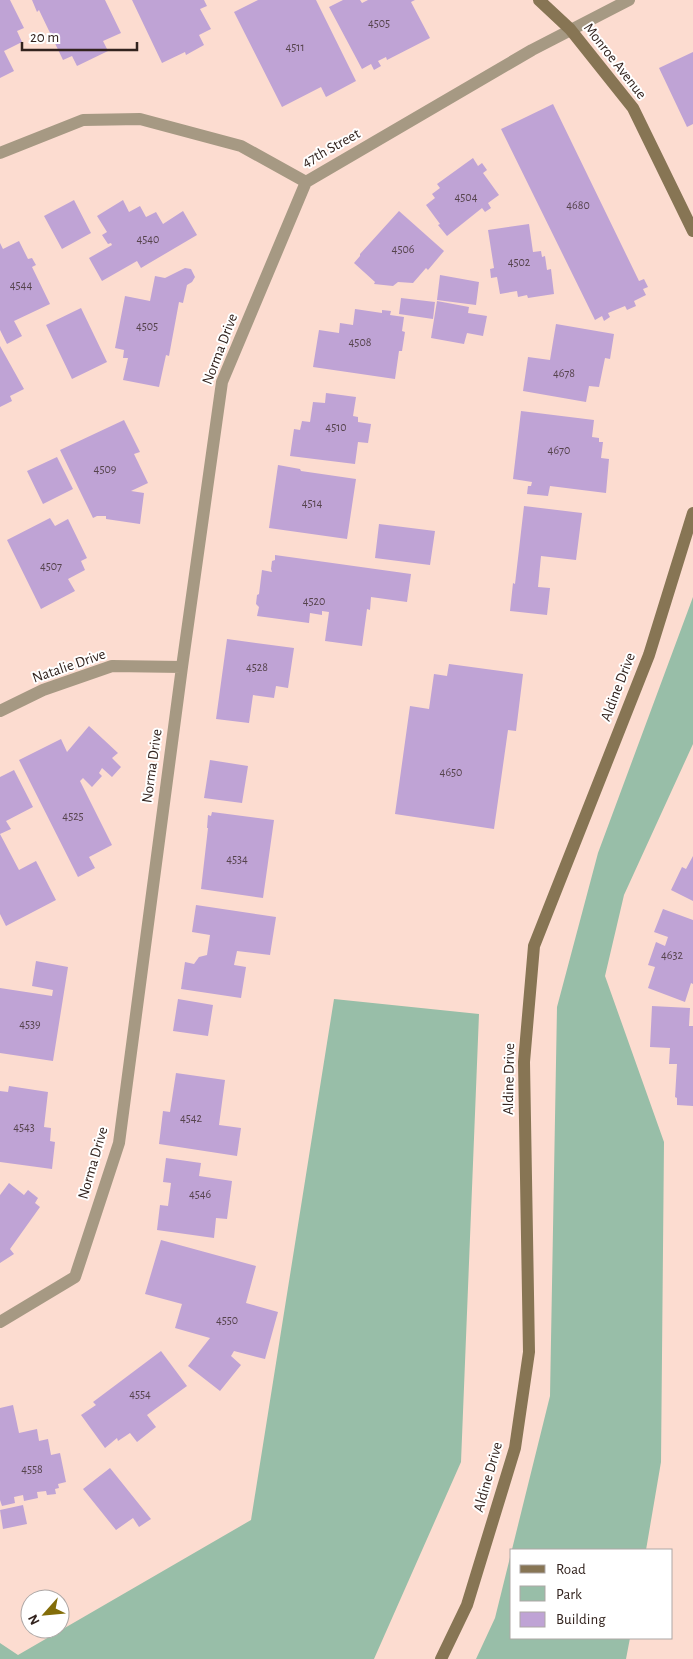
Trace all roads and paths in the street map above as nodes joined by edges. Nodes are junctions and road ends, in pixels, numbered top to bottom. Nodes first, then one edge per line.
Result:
1 (539, 0) edge
2 (629, 0) edge
3 (570, 29) junction
4 (0, 153) edge
5 (306, 182) junction
6 (693, 231) edge
7 (693, 514) edge
8 (182, 667) junction
9 (0, 711) edge
10 (0, 1322) edge
11 (441, 1659) edge

1 - 3 main road, Monroe Avenue
2 - 3 street, 47th Street
3 - 5 street, 47th Street
3 - 6 main road, Monroe Avenue
4 - 5 street, 47th Street
5 - 8 street, Norma Drive
7 - 11 main road, Aldine Drive
8 - 9 street, Natalie Drive
8 - 10 street, Norma Drive

